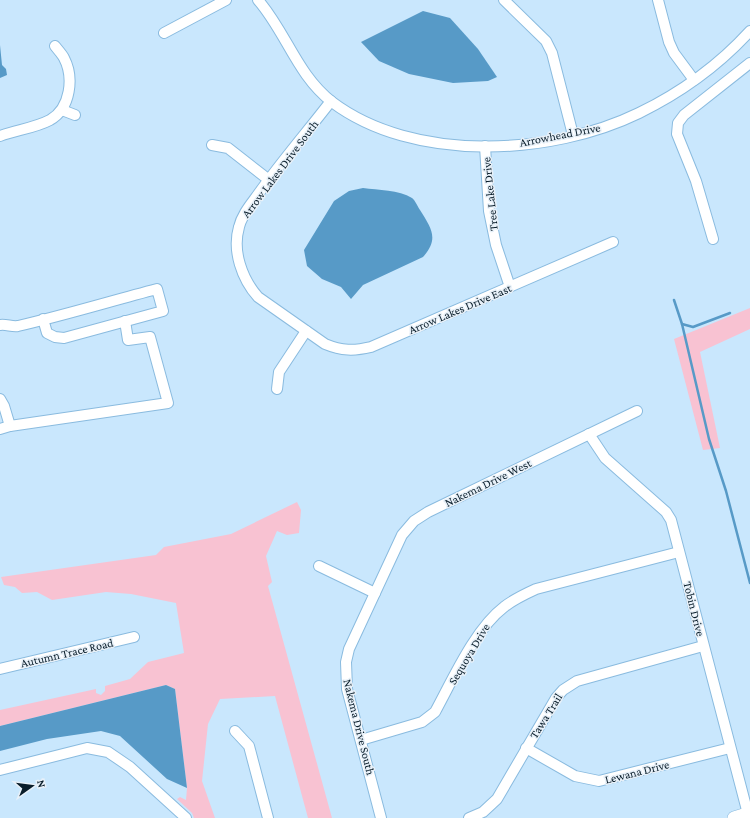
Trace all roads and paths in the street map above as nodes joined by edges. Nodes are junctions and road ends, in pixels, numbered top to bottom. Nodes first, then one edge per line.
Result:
1 (226, 0) edge
2 (258, 0) edge
3 (504, 0) edge
4 (658, 0) edge
5 (750, 31) edge
6 (164, 33) dead end
7 (54, 46) dead end
8 (750, 62) edge
9 (694, 80) junction
10 (331, 101) junction
11 (62, 110) junction
12 (75, 115) dead end
13 (573, 135) junction
14 (0, 136) edge
15 (212, 145) dead end
16 (485, 146) junction
17 (269, 180) junction
18 (714, 239) dead end
19 (613, 242) dead end
20 (510, 287) junction
21 (43, 319) junction
22 (125, 321) junction
23 (0, 325) edge
24 (306, 331) junction
25 (277, 389) dead end
26 (0, 399) edge
27 (637, 411) dead end
28 (5, 427) edge
29 (589, 434) junction
30 (679, 552) junction
31 (319, 566) dead end
32 (375, 593) junction
33 (134, 637) dead end
34 (703, 646) junction
35 (0, 669) edge
36 (235, 731) dead end
37 (361, 740) junction
38 (526, 748) junction
39 (730, 748) junction
40 (0, 770) edge
41 (749, 813) edge
42 (186, 818) edge
43 (268, 818) edge
44 (381, 818) edge
45 (469, 818) edge
46 (734, 818) edge

1 - 6 street
2 - 10 street, Arrowhead Drive
3 - 13 street
4 - 9 street
5 - 9 street, Arrowhead Drive
7 - 11 street
8 - 18 street
9 - 13 street, Arrowhead Drive
10 - 16 street, Arrowhead Drive
10 - 17 street, Arrow Lakes Drive South
11 - 12 street
11 - 14 street
13 - 16 street, Arrowhead Drive
15 - 17 street
16 - 20 street, Tree Lake Drive
17 - 24 street, Arrow Lakes Drive South
19 - 20 street, Arrow Lakes Drive East
20 - 24 street, Arrow Lakes Drive East
21 - 22 street
21 - 22 street
21 - 23 street
22 - 28 street
24 - 25 street
26 - 28 street
27 - 29 street, Nakema Drive West
29 - 30 street, Tobin Drive
29 - 32 street, Nakema Drive West
30 - 34 street, Tobin Drive
30 - 37 street, Sequoya Drive
31 - 32 street
32 - 37 street, Nakema Drive South
33 - 35 street, Autumn Trace Road
34 - 38 street, Tawa Trail
34 - 39 street, Tobin Drive
36 - 43 street
37 - 44 street, Nakema Drive South
38 - 39 street, Lewana Drive
38 - 45 street, Tawa Trail
39 - 41 street, Tobin Drive
40 - 42 street
41 - 46 main road

